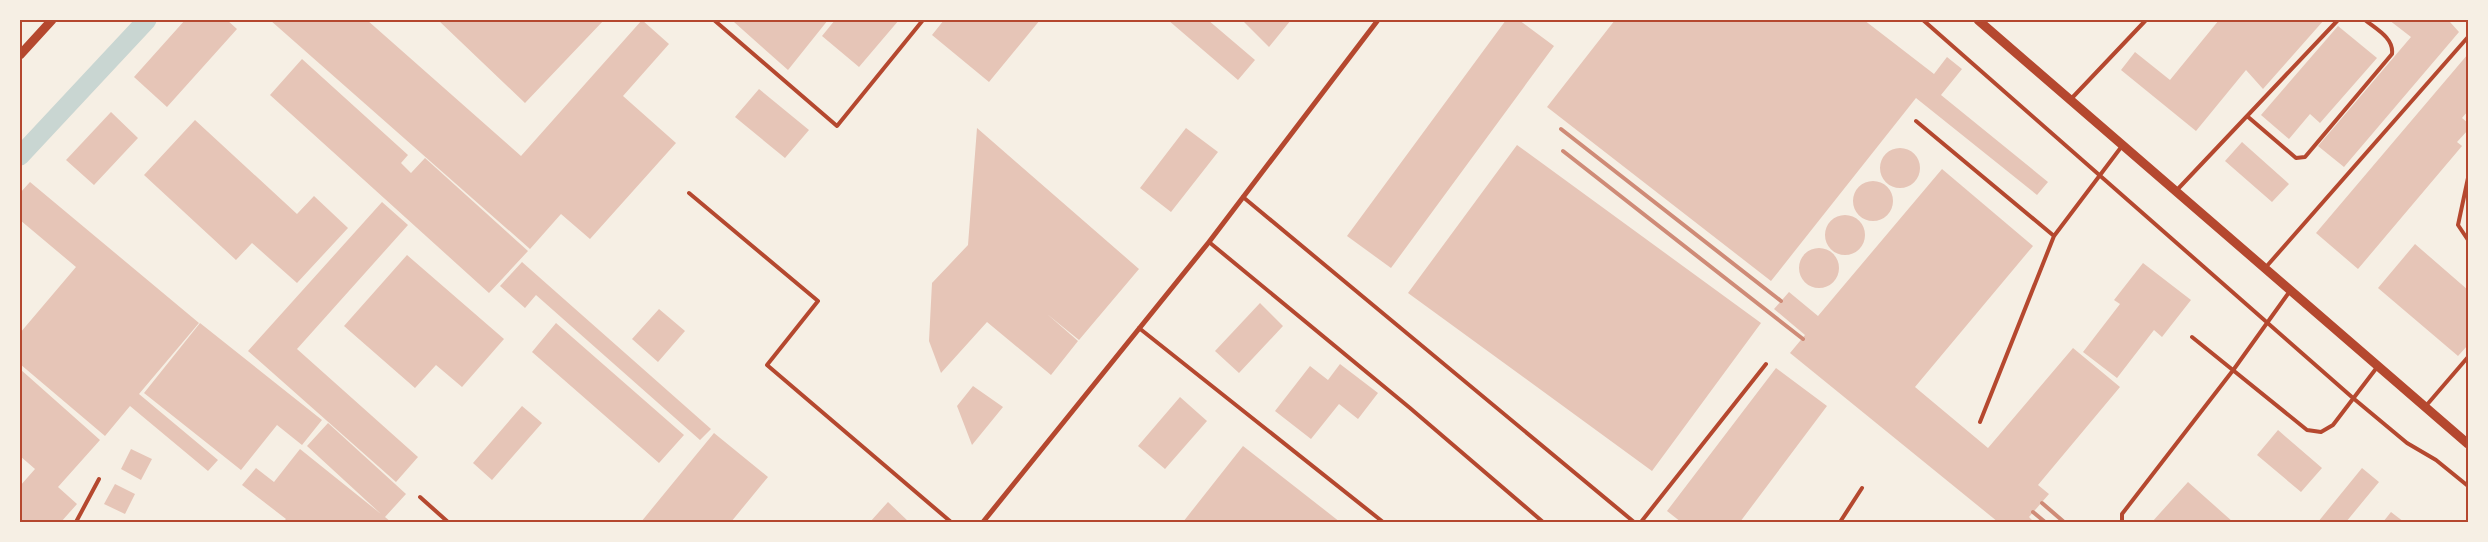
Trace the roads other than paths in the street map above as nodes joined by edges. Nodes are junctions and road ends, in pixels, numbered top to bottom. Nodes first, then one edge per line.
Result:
1 (52, 20) edge
2 (714, 20) edge
3 (923, 20) edge
4 (1378, 20) edge
5 (1923, 20) edge
6 (1978, 20) edge
7 (2146, 20) edge
8 (2338, 20) edge
9 (2365, 20) edge
10 (2468, 37) edge
11 (20, 55) edge
12 (2071, 99) junction
13 (2247, 116) junction
14 (1916, 121) dead end
15 (2123, 144) junction
16 (2101, 174) junction
17 (2468, 178) edge
18 (2176, 191) junction
19 (689, 193) dead end
20 (1243, 197) junction
21 (2054, 236) junction
22 (2468, 240) edge
23 (1208, 242) junction
24 (2264, 269) junction
25 (2290, 291) junction
26 (2268, 321) junction
27 (1139, 328) junction
28 (2192, 336) dead end
29 (2468, 358) edge
30 (1766, 364) dead end
31 (2378, 366) junction
32 (2234, 369) junction
33 (2354, 398) junction
34 (2425, 407) junction
35 (1980, 422) dead end
36 (2468, 444) edge
37 (100, 479) dead end
38 (2468, 486) edge
39 (1862, 488) dead end
40 (420, 497) dead end
41 (76, 522) edge
42 (448, 522) edge
43 (951, 522) edge
44 (983, 522) edge
45 (1383, 522) edge
46 (1543, 522) edge
47 (1634, 522) edge
48 (1641, 522) edge
49 (1840, 522) edge
50 (2122, 522) edge

1 - 11 street
2 - 3 lane
4 - 20 street
5 - 16 lane
6 - 12 street
7 - 12 lane
8 - 13 lane
9 - 13 lane
10 - 24 lane
12 - 15 street
13 - 18 lane
14 - 21 lane
15 - 16 lane
15 - 18 street
16 - 21 lane
16 - 26 lane
17 - 22 lane
18 - 24 street
19 - 43 lane
20 - 23 street
20 - 47 lane
21 - 35 lane
23 - 27 street
23 - 46 lane
24 - 25 street
25 - 26 lane
25 - 31 street
26 - 32 lane
26 - 33 lane
27 - 44 street
27 - 45 lane
28 - 32 lane
29 - 34 lane
30 - 48 lane
31 - 33 lane
31 - 34 street
32 - 33 lane
32 - 50 lane
33 - 38 lane
34 - 36 street
37 - 41 lane
39 - 49 lane
40 - 42 lane

